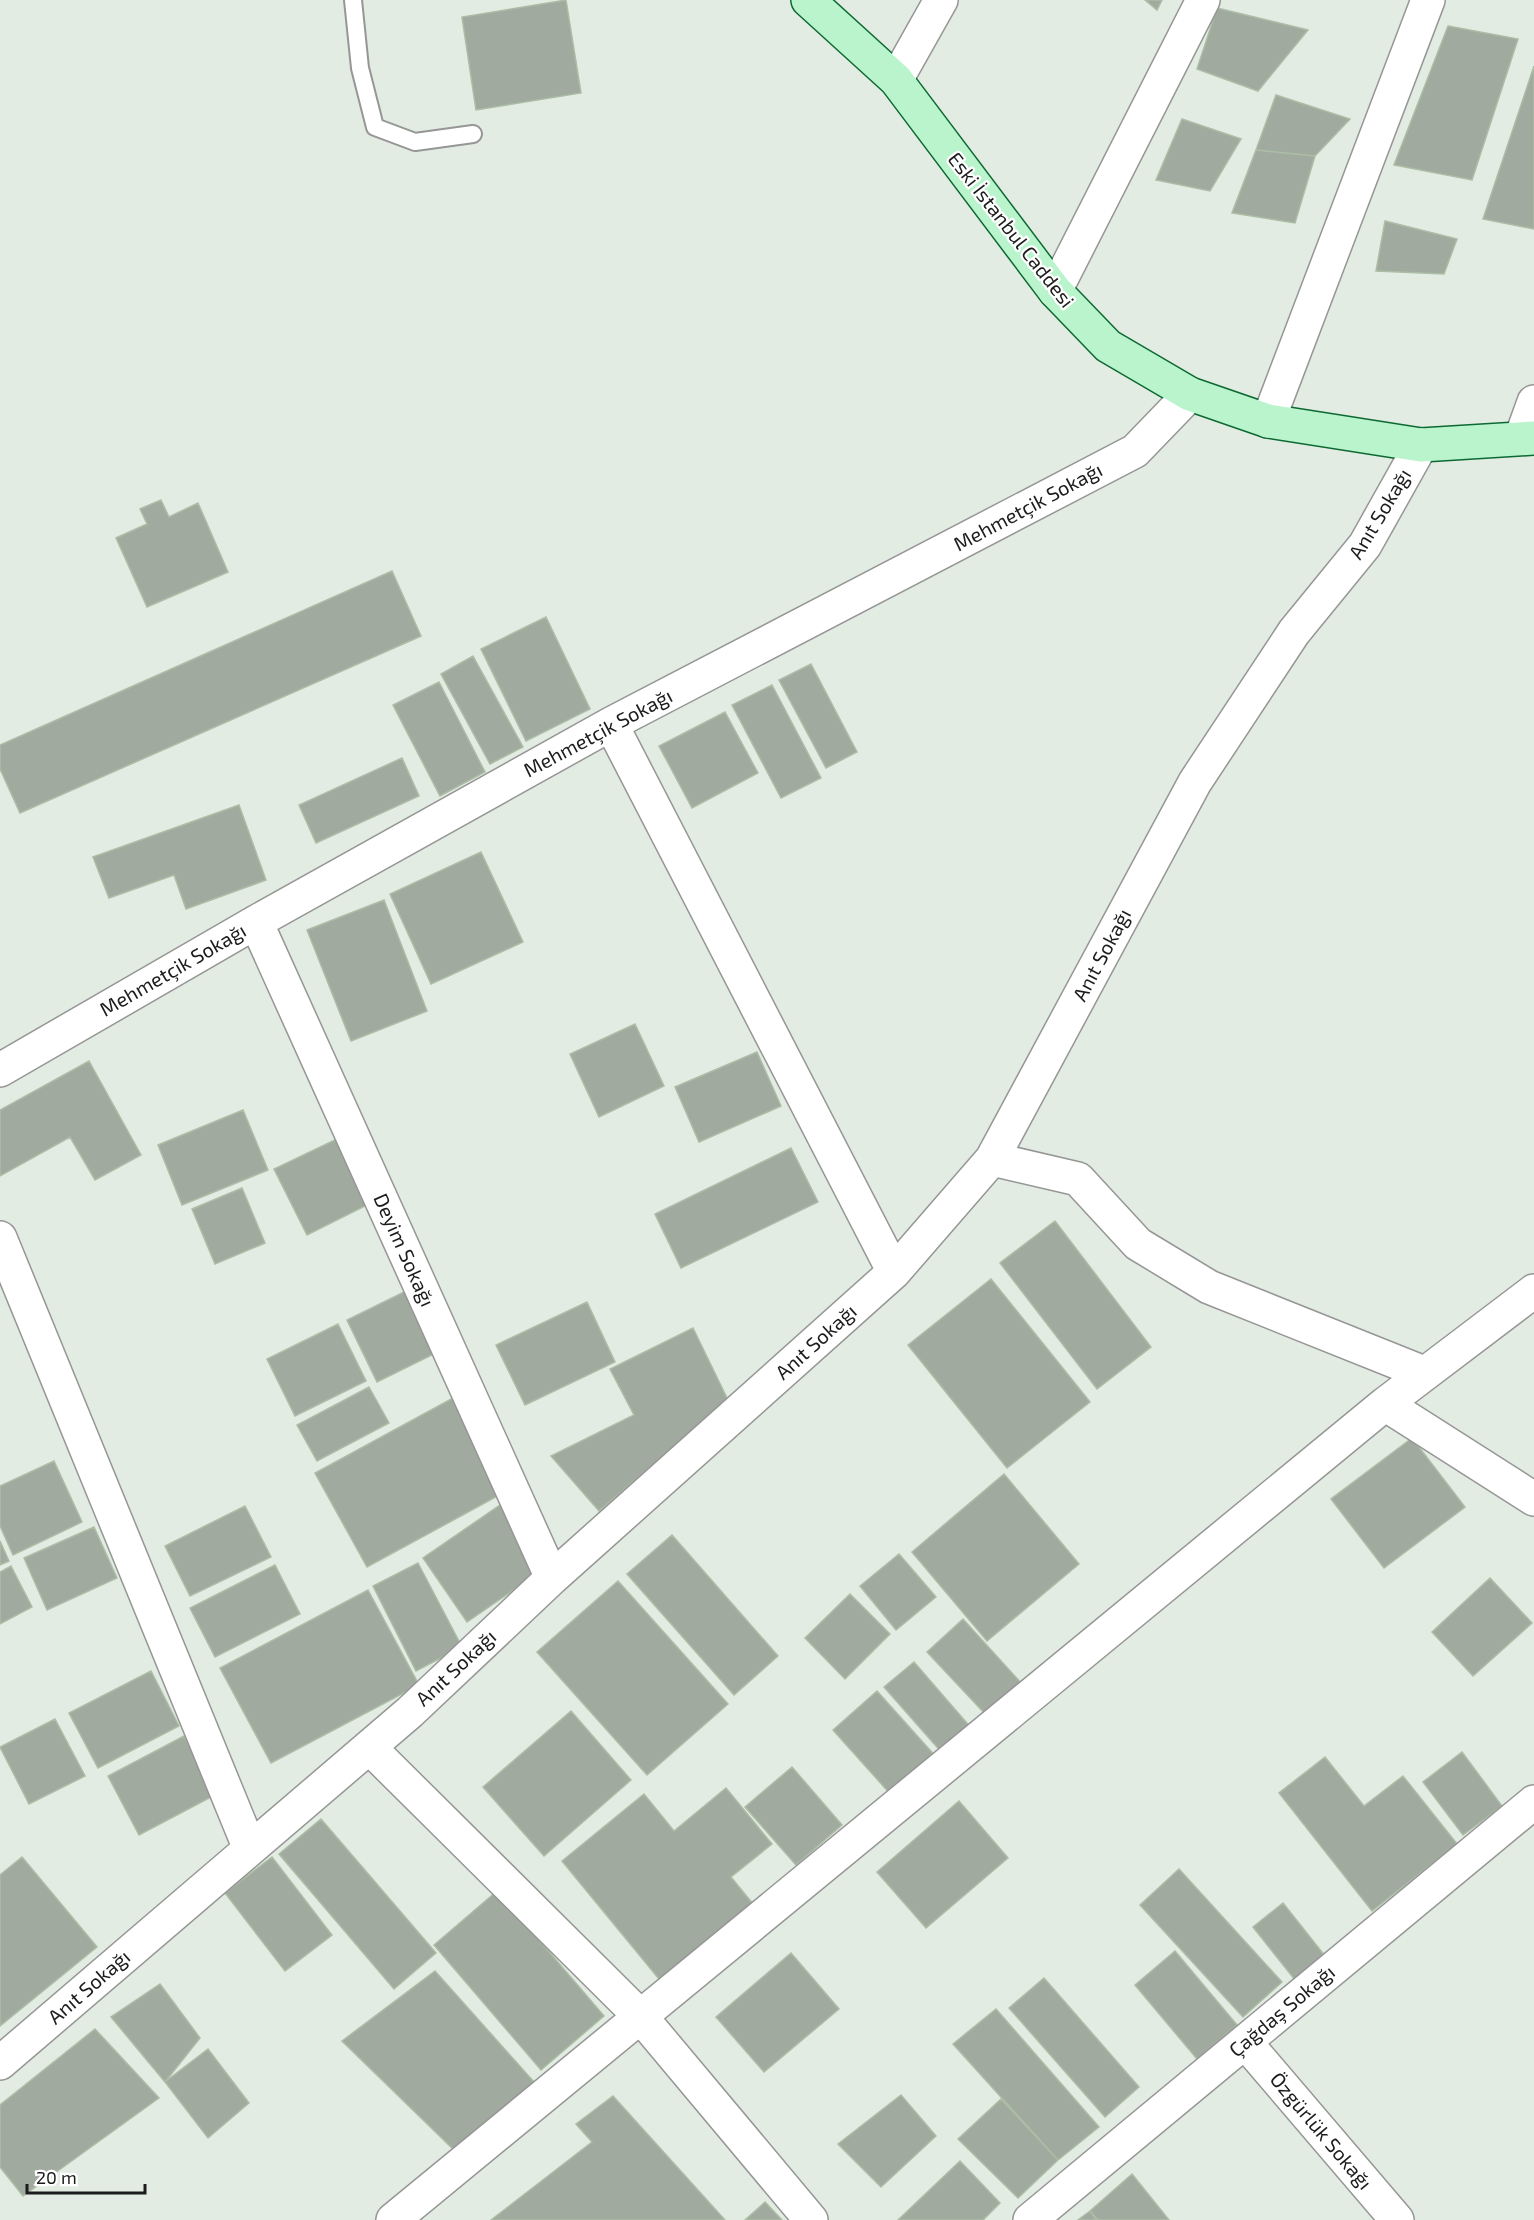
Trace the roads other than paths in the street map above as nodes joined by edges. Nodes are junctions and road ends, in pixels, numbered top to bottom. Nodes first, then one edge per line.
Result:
1 (353, 0) edge
2 (808, 0) edge
3 (940, 0) edge
4 (1203, 0) edge
5 (1428, 0) edge
6 (896, 80) junction
7 (473, 134) dead end
8 (1055, 291) junction
9 (1190, 394) junction
10 (1534, 402) edge
11 (1268, 421) junction
12 (1527, 438) edge
13 (1421, 444) junction
14 (611, 724) junction
15 (256, 922) junction
16 (0, 1070) edge
17 (992, 1159) junction
18 (0, 1238) edge
19 (894, 1272) junction
20 (1534, 1291) edge
21 (1424, 1373) junction
22 (1385, 1404) junction
23 (1534, 1499) edge
24 (552, 1578) junction
25 (369, 1748) junction
26 (1534, 1802) edge
27 (250, 1849) junction
28 (641, 2017) junction
29 (1245, 2042) junction
30 (0, 2063) edge
31 (393, 2220) edge
32 (811, 2220) edge
33 (1030, 2220) edge
34 (1397, 2220) edge

1 - 7 lane
2 - 6 main road, Eski İstanbul Caddesi
3 - 6 street
4 - 8 street
5 - 11 street
6 - 8 main road, Eski İstanbul Caddesi
8 - 9 main road, Eski İstanbul Caddesi
9 - 11 main road, Eski İstanbul Caddesi
9 - 14 street, Mehmetçik Sokağı
10 - 12 street
11 - 13 main road, Eski İstanbul Caddesi
12 - 13 main road, Eski İstanbul Caddesi
13 - 17 street, Anıt Sokağı
14 - 15 street, Mehmetçik Sokağı
14 - 19 street
15 - 16 street, Mehmetçik Sokağı
15 - 24 street, Deyim Sokağı
17 - 19 street, Anıt Sokağı
17 - 21 street
18 - 27 street
19 - 24 street, Anıt Sokağı
20 - 21 street
21 - 22 street
22 - 23 street
22 - 28 street
24 - 25 street, Anıt Sokağı
25 - 27 street, Anıt Sokağı
25 - 28 street
26 - 29 street, Çağdaş Sokağı
27 - 30 street, Anıt Sokağı
28 - 31 street
28 - 32 street
29 - 33 street, Çağdaş Sokağı
29 - 34 street, Özgürlük Sokağı

